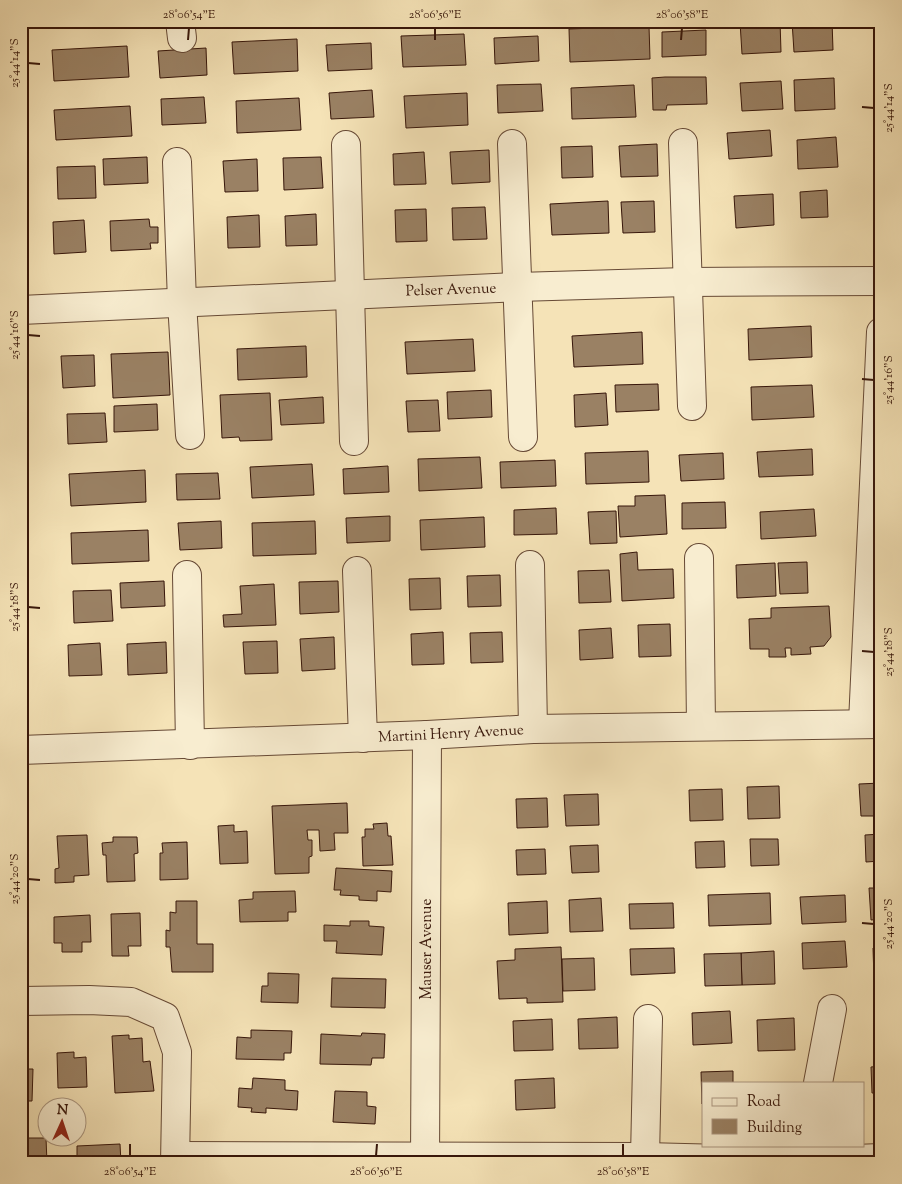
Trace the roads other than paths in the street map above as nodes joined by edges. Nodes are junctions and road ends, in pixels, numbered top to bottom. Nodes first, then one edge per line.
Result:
1 (512, 144) dead end
2 (683, 144) dead end
3 (346, 145) dead end
4 (177, 162) dead end
5 (881, 281) edge
6 (686, 282) junction
7 (518, 287) junction
8 (350, 294) junction
9 (182, 302) junction
10 (21, 310) edge
11 (881, 332) edge
12 (692, 406) dead end
13 (190, 435) dead end
14 (523, 437) dead end
15 (354, 441) dead end
16 (699, 558) dead end
17 (530, 566) dead end
18 (356, 571) dead end
19 (187, 575) dead end
20 (872, 724) edge
21 (702, 726) junction
22 (533, 729) junction
23 (427, 735) junction
24 (363, 738) junction
25 (190, 744) junction
26 (21, 750) edge
27 (21, 1001) edge
28 (832, 1009) dead end
29 (648, 1019) dead end
30 (818, 1082) edge
31 (805, 1153) edge
32 (645, 1157) junction
33 (881, 1158) edge
34 (176, 1159) edge
35 (425, 1159) edge

1 - 7 street
2 - 6 street
3 - 8 street
4 - 9 street
5 - 6 street, Pelser Avenue
6 - 7 street, Pelser Avenue
6 - 12 street
7 - 8 street, Pelser Avenue
7 - 14 street
8 - 9 street, Pelser Avenue
8 - 15 street
9 - 10 street, Pelser Avenue
9 - 13 street
11 - 20 street
16 - 21 street
17 - 22 street
18 - 24 street
19 - 25 street
20 - 21 street, Martini Henry Avenue
21 - 22 street, Martini Henry Avenue
22 - 23 street, Martini Henry Avenue
23 - 24 street, Martini Henry Avenue
23 - 35 street, Mauser Avenue
24 - 25 street, Martini Henry Avenue
25 - 26 street, Martini Henry Avenue
27 - 34 street
28 - 30 street
29 - 32 street
31 - 32 street
31 - 33 street
32 - 35 street
34 - 35 street

